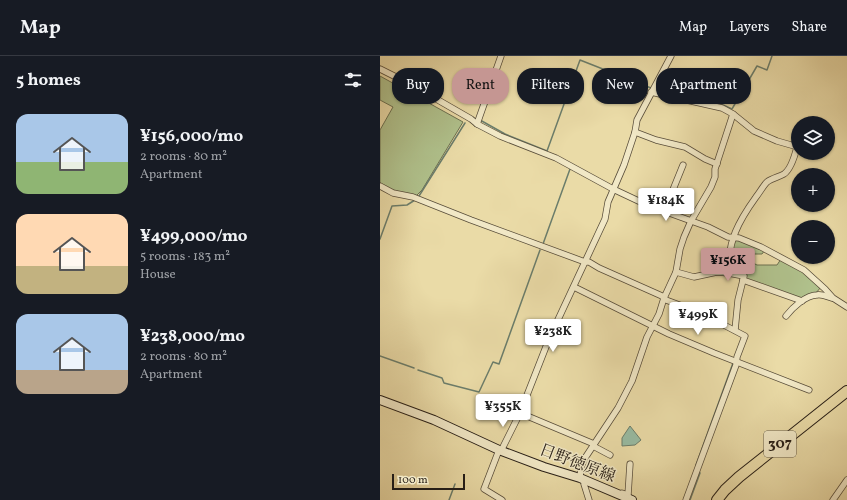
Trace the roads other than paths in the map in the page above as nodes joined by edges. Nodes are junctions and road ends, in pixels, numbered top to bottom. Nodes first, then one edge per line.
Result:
1 (501, 56) edge
2 (671, 56) edge
3 (380, 69) edge
4 (651, 92) junction
5 (733, 114) junction
6 (477, 124) junction
7 (636, 132) junction
8 (791, 145) edge
9 (793, 160) edge
10 (717, 164) junction
11 (683, 165) dead end
12 (380, 186) edge
13 (613, 189) junction
14 (666, 212) junction
15 (691, 221) junction
16 (733, 238) junction
17 (585, 262) junction
18 (676, 272) junction
19 (728, 273) junction
20 (743, 280) junction
21 (574, 287) junction
22 (664, 298) junction
23 (833, 298) junction
24 (802, 301) junction
25 (847, 307) edge
26 (786, 316) dead end
27 (654, 325) junction
28 (735, 330) junction
29 (737, 361) junction
30 (809, 390) dead end
31 (847, 391) edge
32 (380, 400) edge
33 (520, 413) junction
34 (594, 445) junction
35 (500, 450) junction
36 (610, 455) dead end
37 (630, 464) dead end
38 (582, 479) junction
39 (847, 480) edge
40 (615, 493) junction
41 (502, 500) edge
42 (589, 500) edge
43 (632, 500) edge
44 (686, 500) edge
45 (717, 500) edge
46 (832, 500) edge

1 - 6 street
2 - 4 street
3 - 6 street
4 - 5 street
4 - 7 street
5 - 8 street
5 - 10 street
6 - 13 street
7 - 10 street
7 - 13 street
9 - 16 street
10 - 15 street
11 - 14 street
12 - 17 street
13 - 14 street
13 - 17 street
14 - 15 street
15 - 16 street
15 - 18 street
16 - 19 street
16 - 23 street
17 - 21 street
17 - 22 street
18 - 19 street
18 - 22 street
19 - 20 street
20 - 24 street
20 - 28 street
21 - 27 street
21 - 33 street
22 - 27 street
22 - 28 street
23 - 24 street
23 - 25 street
24 - 26 street
27 - 29 street
27 - 34 street
28 - 29 street
29 - 30 street
29 - 44 street
31 - 45 highway, 307
32 - 35 main road, 日野徳原線
33 - 34 street
33 - 35 street
34 - 36 street
34 - 38 street
35 - 38 main road, 日野徳原線
35 - 41 street
37 - 40 street
38 - 40 main road, 日野徳原線
38 - 42 street
39 - 46 street
40 - 43 main road, 日野徳原線

